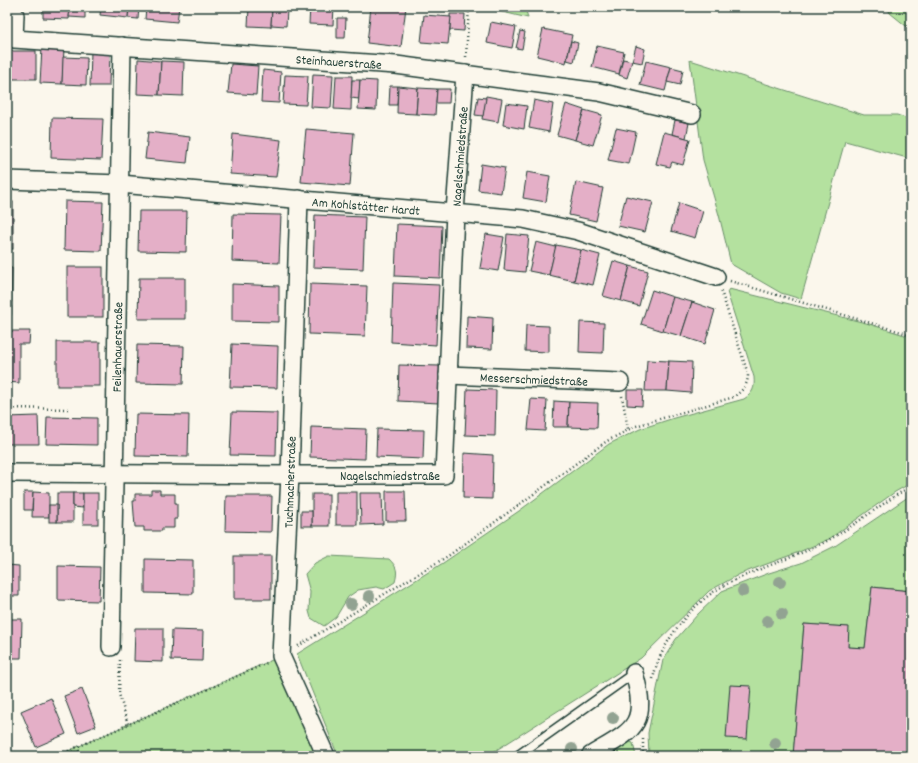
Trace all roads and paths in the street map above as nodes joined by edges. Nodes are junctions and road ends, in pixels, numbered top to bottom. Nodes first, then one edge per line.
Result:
1 (10, 7) edge
2 (469, 7) edge
3 (122, 46) junction
4 (465, 74) junction
5 (692, 114) dead end
6 (7, 180) edge
7 (120, 184) junction
8 (299, 199) junction
9 (455, 212) junction
10 (716, 277) junction
11 (911, 334) edge
12 (448, 375) junction
13 (620, 382) joint
14 (7, 408) edge
15 (68, 409) dead end
16 (628, 429) junction
17 (7, 472) edge
18 (116, 473) junction
19 (290, 475) junction
20 (911, 486) edge
21 (111, 647) joint
22 (281, 656) junction
23 (634, 673) joint
24 (652, 683) dead end
25 (128, 724) junction
26 (643, 735) dead end
27 (76, 747) junction
28 (57, 756) edge
29 (83, 756) edge
30 (326, 756) edge
31 (517, 756) edge
32 (590, 756) edge
33 (643, 756) edge

1 - 3 street, Steinhauerstraße
2 - 4 path
3 - 4 street, Steinhauerstraße
3 - 7 street, Feilenhauerstraße
4 - 5 street, Steinhauerstraße
4 - 9 street, Nagelschmiedstraße
6 - 7 street, Am Kohlstätter Hardt
7 - 8 street, Am Kohlstätter Hardt
7 - 18 street, Feilenhauerstraße
8 - 9 street, Am Kohlstätter Hardt
8 - 19 street, Tuchmacherstraße
9 - 10 street, Am Kohlstätter Hardt
9 - 12 street, Nagelschmiedstraße
10 - 11 path
10 - 16 path
12 - 13 street, Messerschmiedstraße
12 - 19 street, Nagelschmiedstraße
13 - 16 path
14 - 15 path
16 - 22 path
17 - 18 street, Nagelschmiedstraße
18 - 19 street, Nagelschmiedstraße
18 - 21 street, Feilenhauerstraße
19 - 22 street, Tuchmacherstraße
20 - 24 path
21 - 25 path
22 - 25 path
22 - 30 street, Tuchmacherstraße
23 - 31 lane
23 - 32 street
25 - 27 path
26 - 33 path
27 - 28 path
27 - 29 path

